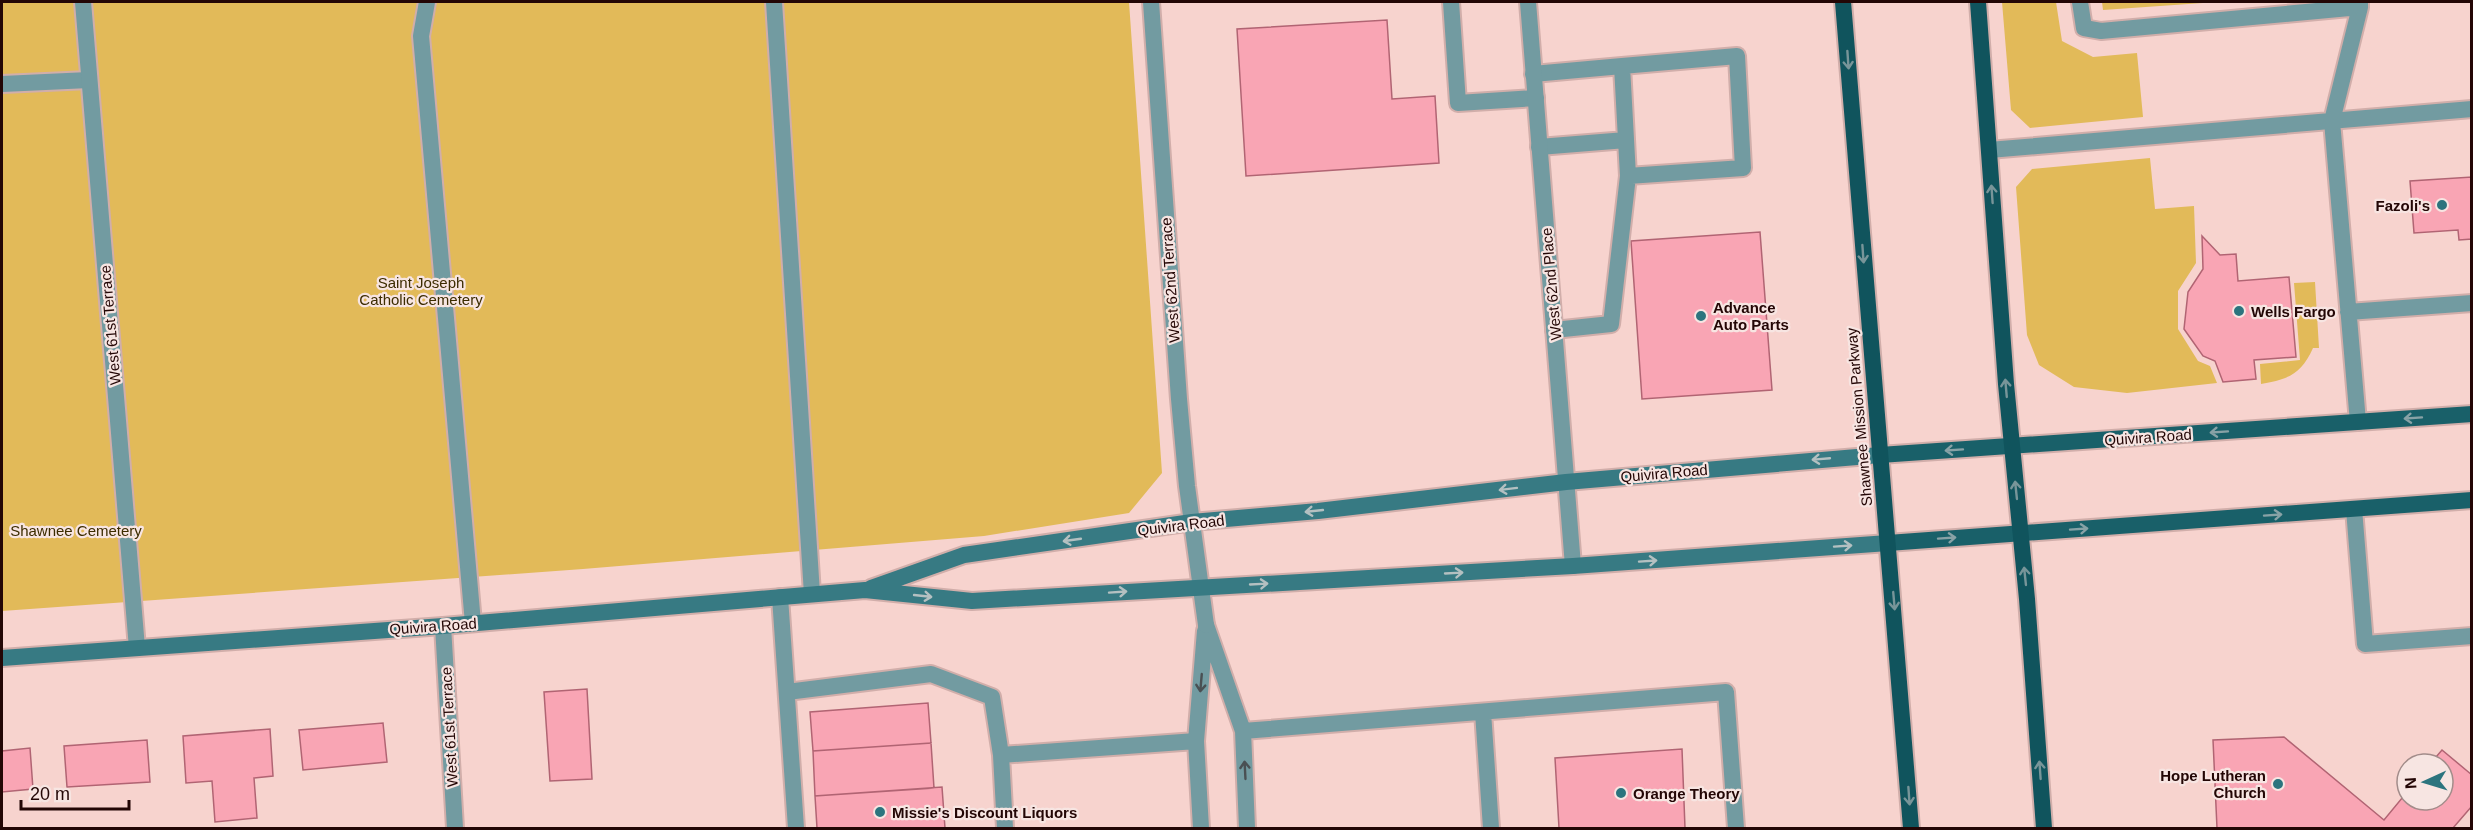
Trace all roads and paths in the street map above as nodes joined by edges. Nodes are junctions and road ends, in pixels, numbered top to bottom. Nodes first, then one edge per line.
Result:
1 (83, 2) edge
2 (427, 2) edge
3 (774, 2) edge
4 (1151, 2) edge
5 (1451, 2) edge
6 (1528, 2) edge
7 (1843, 2) edge
8 (1978, 2) edge
9 (2080, 2) edge
10 (2360, 4) edge
11 (1622, 66) junction
12 (1533, 74) junction
13 (89, 80) junction
14 (2, 84) edge
15 (1536, 98) junction
16 (2472, 109) edge
17 (2332, 121) junction
18 (1626, 140) junction
19 (1539, 147) junction
20 (1989, 150) junction
21 (1628, 176) junction
22 (2472, 303) edge
23 (2348, 312) junction
24 (1554, 330) junction
25 (2472, 414) edge
26 (2358, 422) junction
27 (2012, 446) junction
28 (1880, 454) junction
29 (1566, 482) junction
30 (2472, 500) edge
31 (2354, 509) junction
32 (1192, 522) junction
33 (2020, 533) junction
34 (1888, 543) junction
35 (1573, 566) junction
36 (1201, 587) junction
37 (865, 590) junction
38 (812, 594) junction
39 (780, 597) junction
40 (473, 623) junction
41 (1206, 625) junction
42 (443, 626) junction
43 (2472, 636) edge
44 (137, 648) junction
45 (2, 658) edge
46 (787, 692) junction
47 (1483, 712) junction
48 (1243, 731) junction
49 (1196, 741) junction
50 (1001, 755) junction
51 (455, 828) edge
52 (796, 828) edge
53 (1005, 828) edge
54 (1201, 828) edge
55 (1247, 828) edge
56 (1491, 828) edge
57 (1736, 828) edge
58 (1911, 828) edge
59 (2044, 828) edge

1 - 13 street, West 61st Terrace
2 - 40 street
3 - 38 street
4 - 32 street, West 62nd Terrace
5 - 15 street
6 - 12 street, West 62nd Place
7 -> 28 highway, Shawnee Mission Parkway
8 - 20 highway
9 - 10 street
10 - 17 street
11 - 12 street
11 - 18 street
11 - 21 street
12 - 15 street, West 62nd Place
13 - 14 street
13 - 44 street, West 61st Terrace
15 - 19 street, West 62nd Place
16 - 17 street
17 - 20 street
17 - 23 street
18 - 19 street
18 - 21 street
19 - 24 street, West 62nd Place
27 -> 20 highway
21 - 24 street
22 - 23 street
23 - 26 street
24 - 29 street, West 62nd Place
25 -> 26 main road, Quivira Road
26 -> 27 main road, Quivira Road
27 -> 28 main road, Quivira Road
33 -> 27 highway
28 -> 29 main road, Quivira Road
28 - 34 highway, Shawnee Mission Parkway
29 -> 32 main road, Quivira Road
29 - 35 street, West 62nd Place
30 - 31 main road, Quivira Road
33 -> 31 main road, Quivira Road
31 - 43 street
32 - 36 street, West 62nd Terrace
32 -> 37 main road, Quivira Road
34 -> 33 main road, Quivira Road
59 -> 33 highway
35 -> 34 main road, Quivira Road
34 -> 58 highway, Shawnee Mission Parkway
36 -> 35 main road, Quivira Road
37 -> 36 main road, Quivira Road
36 - 41 street, West 62nd Terrace
37 - 38 main road, Quivira Road
38 - 39 main road, Quivira Road
39 - 40 main road, Quivira Road
39 - 46 street
40 - 42 main road, Quivira Road
41 - 48 street
41 -> 49 street
42 - 44 main road, Quivira Road
42 - 51 street, West 61st Terrace
44 - 45 main road, Quivira Road
46 - 50 street
46 - 52 street
47 - 48 street
47 - 56 street
47 - 57 street
55 -> 48 street
49 - 50 street
49 - 54 street
50 - 53 street

